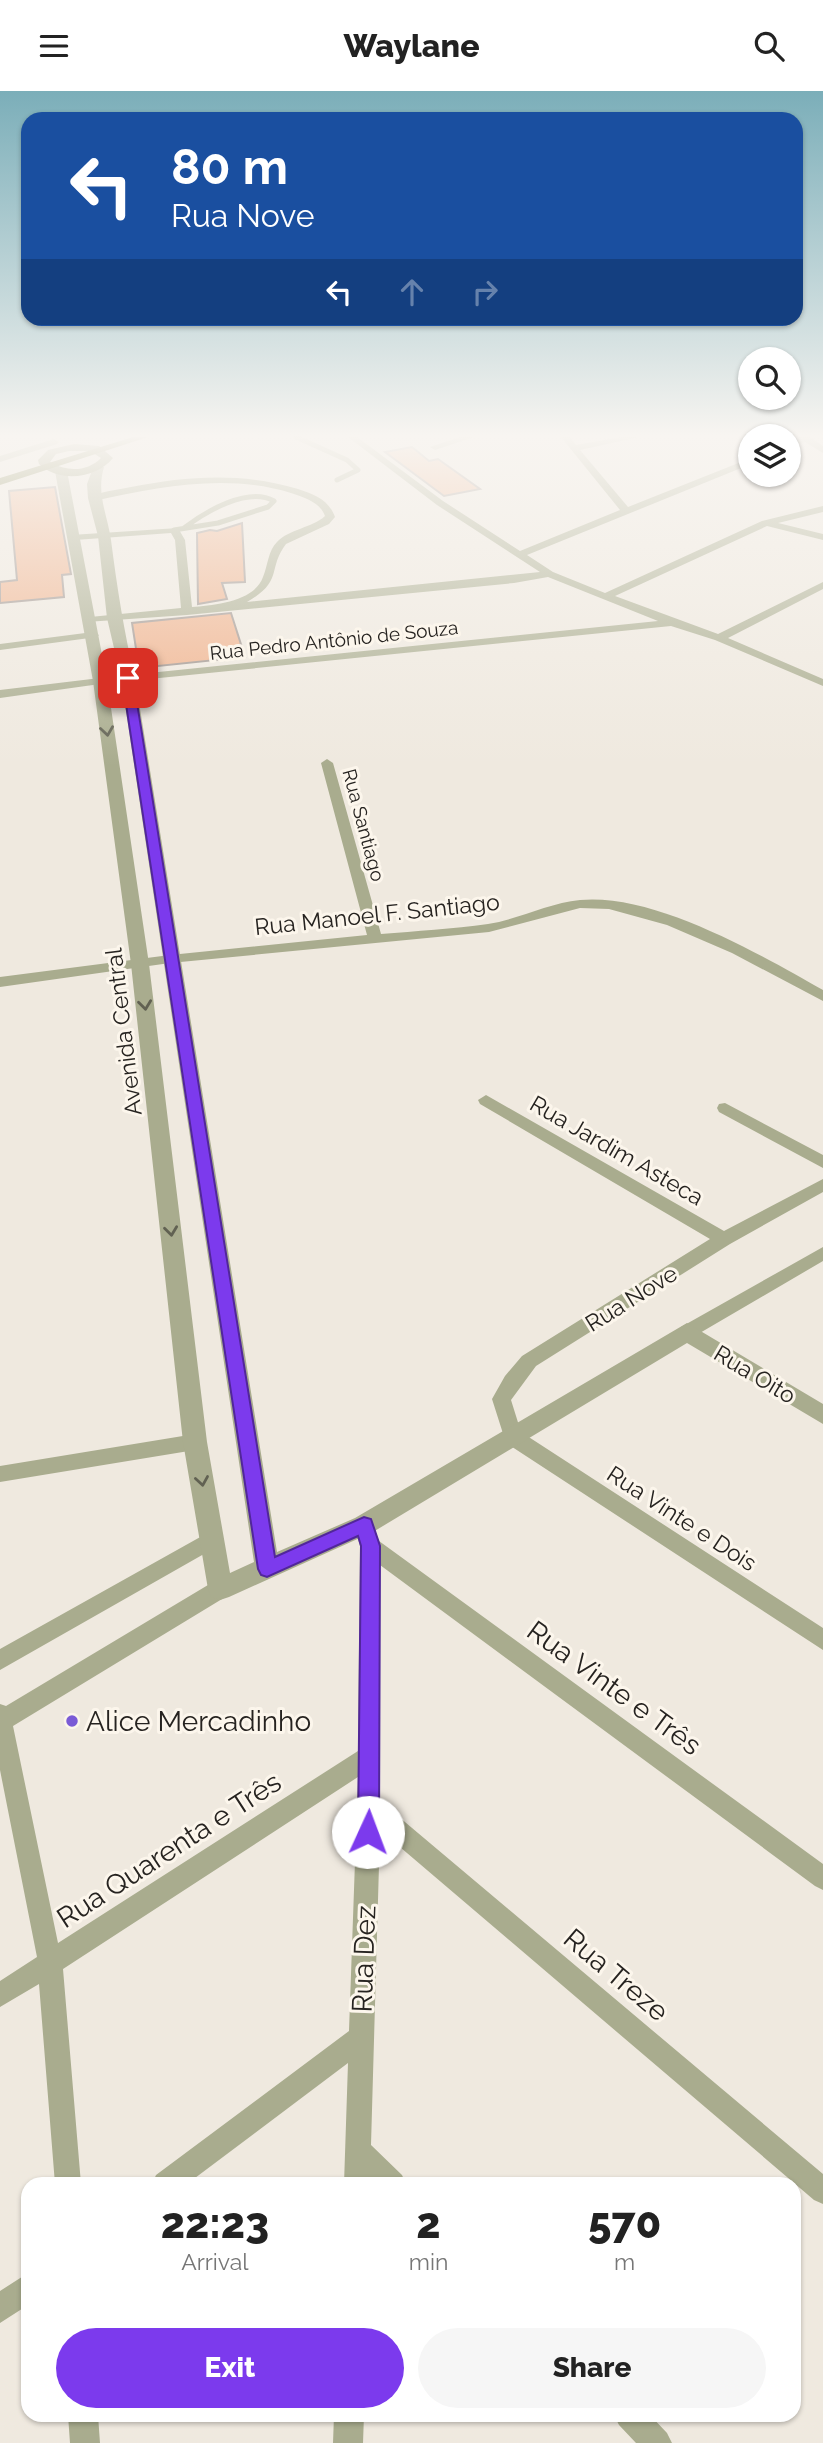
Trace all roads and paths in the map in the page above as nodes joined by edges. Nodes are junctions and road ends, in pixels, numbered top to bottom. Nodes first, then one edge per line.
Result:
1 (77, 547) edge
2 (105, 547) edge
3 (181, 547) edge
4 (278, 547) edge
5 (506, 547) edge
6 (539, 547) edge
7 (715, 547) edge
8 (518, 555) junction
9 (549, 573) junction
10 (823, 585) edge
11 (609, 596) junction
12 (228, 607) junction
13 (187, 612) junction
14 (114, 618) junction
15 (672, 623) junction
16 (92, 628) junction
17 (719, 638) junction
18 (0, 647) edge
19 (128, 678) junction
20 (100, 681) junction
21 (823, 683) edge
22 (0, 694) edge
23 (327, 763) dead end
24 (375, 937) junction
25 (170, 959) junction
26 (140, 964) junction
27 (0, 982) edge
28 (823, 996) edge
29 (486, 1100) dead end
30 (725, 1108) dead end
31 (823, 1161) edge
32 (816, 1190) edge
33 (724, 1239) junction
34 (820, 1258) edge
35 (687, 1332) junction
36 (823, 1415) edge
37 (513, 1437) junction
38 (195, 1442) junction
39 (0, 1475) edge
40 (367, 1536) junction
41 (211, 1541) junction
42 (267, 1569) junction
43 (220, 1589) junction
44 (823, 1640) edge
45 (0, 1660) edge
46 (1, 1719) edge
47 (370, 1756) junction
48 (369, 1806) junction
49 (823, 1878) edge
50 (50, 1962) junction
51 (0, 1995) edge
52 (361, 2038) junction
53 (358, 2149) junction
54 (67, 2177) edge
55 (174, 2177) edge
56 (356, 2177) edge
57 (386, 2177) edge
58 (823, 2191) edge
59 (21, 2292) edge
60 (0, 2309) edge
61 (84, 2422) edge
62 (349, 2422) edge
63 (636, 2422) edge
64 (85, 2443) edge
65 (348, 2443) edge
66 (657, 2443) edge

1 - 16 street, Avenida Central
2 - 14 street
3 - 13 street
4 - 12 street
5 - 8 street
6 - 8 street
7 - 11 street
8 - 9 street
9 - 11 street
9 - 12 street
10 - 17 street
11 - 15 street
12 - 13 street
13 - 14 street
14 - 16 street
14 - 19 street
15 - 17 street
15 - 19 street, Rua Pedro Antônio de Souza
16 - 18 street
16 - 20 street, Avenida Central
17 - 21 street
19 - 20 street, Rua Pedro Antônio de Souza
19 - 25 street
20 - 22 street, Rua Pedro Antônio de Souza
20 -> 26 street, Avenida Central
23 - 24 street, Rua Santiago
24 - 25 street, Rua Manoel F. Santiago
24 - 28 street, Rua Manoel F. Santiago
25 - 26 street, Rua Manoel F. Santiago
25 - 42 street
26 - 27 street, Rua Manoel F. Santiago
26 -> 38 street, Avenida Central
29 - 33 street, Rua Jardim Asteca
30 - 31 street
32 - 33 street, Rua Nove
33 - 37 street, Rua Nove
34 - 35 street
35 - 36 street, Rua Oito
35 - 37 street
37 - 40 street
37 - 44 street, Rua Vinte e Dois
38 - 39 street
38 -> 41 street, Avenida Central
40 - 42 street
40 - 47 street, Rua Dez
40 - 49 street, Rua Vinte e Três
41 - 43 street, Avenida Central
41 - 45 street
42 - 43 street
43 - 46 street
46 - 50 street
47 - 48 street, Rua Dez
47 - 50 street, Rua Quarenta e Três
48 - 52 street, Rua Dez
48 - 58 street, Rua Treze
50 - 51 street, Rua Quarenta e Três
50 - 54 street
52 - 53 street, Rua Dez
52 - 55 street
53 - 56 street, Rua Dez
53 - 57 street
59 - 60 street
61 - 64 street
62 - 65 street
63 - 66 street

